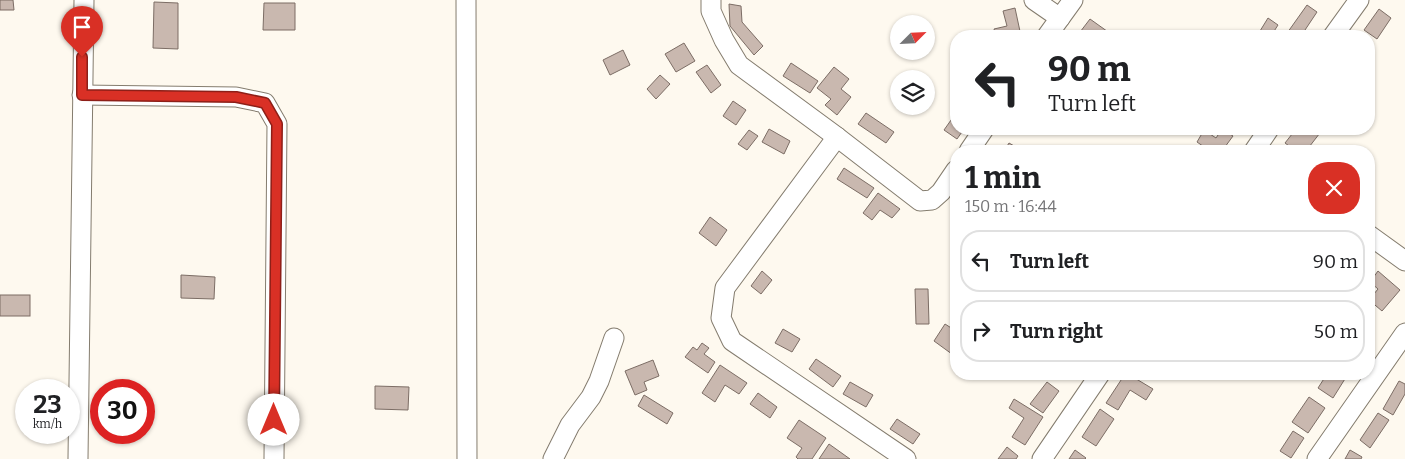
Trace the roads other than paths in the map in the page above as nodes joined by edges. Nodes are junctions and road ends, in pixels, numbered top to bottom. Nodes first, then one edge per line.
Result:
1 (84, 0) edge
2 (466, 0) edge
3 (711, 0) edge
4 (1034, 0) edge
5 (1073, 0) edge
6 (1359, 0) edge
7 (1060, 18) junction
8 (1051, 30) edge
9 (1338, 30) edge
10 (82, 95) junction
11 (838, 137) junction
12 (950, 179) edge
13 (1375, 239) edge
14 (1405, 261) edge
15 (1405, 333) edge
16 (614, 338) dead end
17 (1375, 376) edge
18 (1096, 380) edge
19 (1372, 380) edge
20 (78, 459) edge
21 (274, 459) edge
22 (467, 459) edge
23 (553, 459) edge
24 (906, 459) edge
25 (1042, 459) edge
26 (1317, 459) edge

1 - 10 street
2 - 22 street
3 - 11 street
4 - 7 street
5 - 7 street
6 - 9 street
7 - 8 street
10 - 20 street
10 - 21 street
11 - 12 street
11 - 24 street
13 - 14 street
15 - 17 street
16 - 23 street
18 - 25 street
19 - 26 street

